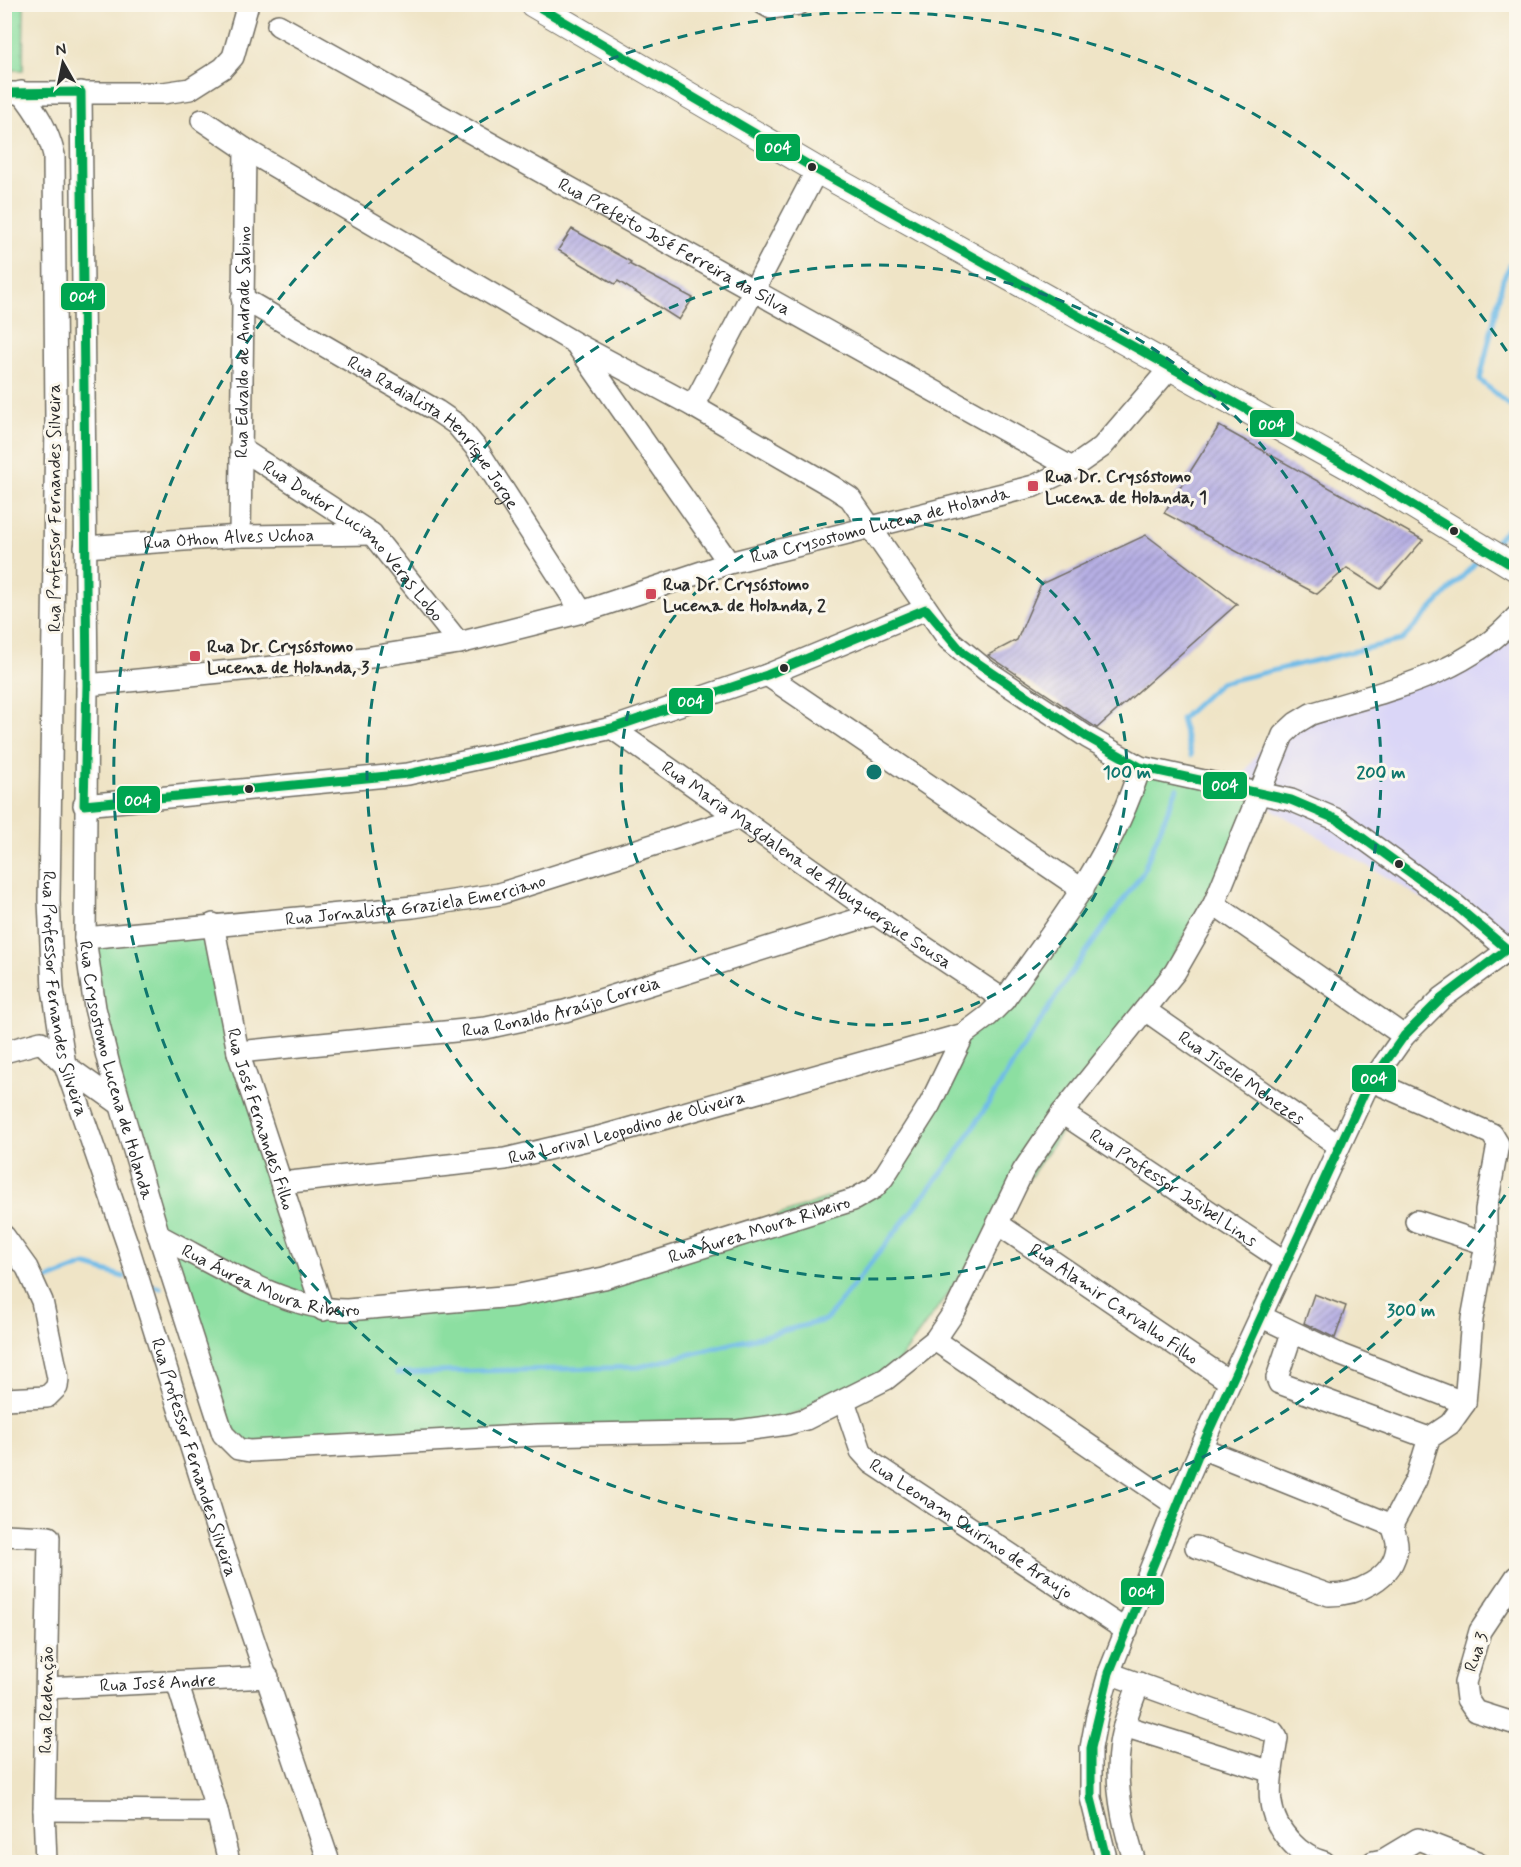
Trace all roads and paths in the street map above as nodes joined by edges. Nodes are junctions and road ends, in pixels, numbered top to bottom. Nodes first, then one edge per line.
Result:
1 (248, 4) edge
2 (533, 4) edge
3 (764, 4) edge
4 (799, 4) edge
5 (278, 25) dead end
6 (13, 92) edge
7 (81, 92) junction
8 (202, 120) dead end
9 (245, 149) junction
10 (817, 170) junction
11 (754, 291) junction
12 (242, 298) junction
13 (575, 343) junction
14 (1170, 368) junction
15 (693, 406) junction
16 (240, 448) junction
17 (1072, 468) junction
18 (870, 526) junction
19 (372, 534) junction
20 (240, 536) junction
21 (85, 547) junction
22 (729, 563) junction
23 (1515, 567) edge
24 (926, 609) junction
25 (582, 612) junction
26 (1516, 618) edge
27 (459, 644) junction
28 (767, 675) junction
29 (87, 685) junction
30 (612, 728) junction
31 (1140, 766) junction
32 (1260, 793) junction
33 (84, 805) junction
34 (738, 818) junction
35 (1083, 890) junction
36 (1214, 904) junction
37 (875, 914) junction
38 (213, 924) junction
39 (85, 938) junction
40 (1512, 946) edge
41 (1004, 1000) junction
42 (1145, 1010) junction
43 (964, 1034) junction
44 (1404, 1036) junction
45 (4, 1052) edge
46 (238, 1052) junction
47 (65, 1065) junction
48 (1372, 1081) junction
49 (121, 1105) junction
50 (1062, 1113) junction
51 (1339, 1146) junction
52 (281, 1183) junction
53 (1416, 1221) dead end
54 (998, 1224) junction
55 (4, 1236) edge
56 (159, 1236) junction
57 (1486, 1244) junction
58 (1285, 1262) junction
59 (323, 1310) junction
60 (1260, 1316) junction
61 (1292, 1333) junction
62 (935, 1340) junction
63 (1230, 1382) junction
64 (4, 1399) edge
65 (844, 1401) junction
66 (1465, 1402) junction
67 (1429, 1438) junction
68 (1201, 1448) junction
69 (1176, 1505) junction
70 (1392, 1525) junction
71 (4, 1535) edge
72 (1196, 1547) dead end
73 (1515, 1583) edge
74 (1127, 1631) junction
75 (1109, 1673) junction
76 (268, 1677) junction
77 (177, 1682) junction
78 (1139, 1683) junction
79 (47, 1688) junction
80 (1516, 1724) edge
81 (1124, 1726) junction
82 (1272, 1772) junction
83 (45, 1810) junction
84 (217, 1811) junction
85 (46, 1863) edge
86 (229, 1863) edge
87 (328, 1863) edge
88 (1107, 1863) edge
89 (1135, 1863) edge
90 (1324, 1863) edge
91 (1373, 1863) edge
92 (1477, 1863) edge

1 - 7 street
2 - 10 main road
3 - 4 street
5 - 11 street, Rua Prefeito José Ferreira da Silva
6 - 7 street
6 - 47 street, Rua Professor Fernandes Silveira
7 - 21 street, Rua Crysostomo Lucena de Holanda
8 - 9 street
9 - 12 street, Rua Edvaldo de Andrade Sabino
9 - 13 street
10 - 11 street
10 - 14 main road
11 - 15 street
11 - 17 street, Rua Prefeito José Ferreira da Silva
12 - 16 street, Rua Edvaldo de Andrade Sabino
12 - 25 street, Rua Radialista Henrique Jorge
13 - 15 street
13 - 22 street
14 - 17 street, Rua Crysostomo Lucena de Holanda
14 - 23 main road
15 - 18 street
16 - 19 street, Rua Doutor Luciano Veras Lobo
16 - 20 street, Rua Edvaldo de Andrade Sabino
17 - 18 street, Rua Crysostomo Lucena de Holanda
18 - 22 street, Rua Crysostomo Lucena de Holanda
18 - 24 street
19 - 20 street, Rua Othon Alves Uchoa
19 - 27 street, Rua Doutor Luciano Veras Lobo
20 - 21 street, Rua Othon Alves Uchoa
21 - 29 street, Rua Crysostomo Lucena de Holanda
22 - 25 street, Rua Crysostomo Lucena de Holanda
24 - 28 street
24 - 31 street
25 - 27 street, Rua Crysostomo Lucena de Holanda
26 - 32 street
27 - 29 street, Rua Crysostomo Lucena de Holanda
28 - 30 street
28 - 35 street
29 - 33 street, Rua Crysostomo Lucena de Holanda
30 - 33 street
30 - 34 street, Rua Maria Magdalena de Albuquerque Sousa
31 - 32 street
31 - 35 street, Rua Áurea Moura Ribeiro
32 - 36 street
32 - 40 street
33 - 39 street, Rua Crysostomo Lucena de Holanda
34 - 37 street, Rua Maria Magdalena de Albuquerque Sousa
34 - 38 street, Rua Jornalista Graziela Emerciano
35 - 41 street, Rua Áurea Moura Ribeiro
36 - 42 street
36 - 44 street
37 - 41 street, Rua Maria Magdalena de Albuquerque Sousa
37 - 46 street, Rua Ronaldo Araújo Correia
38 - 39 street, Rua Jornalista Graziela Emerciano
38 - 46 street, Rua José Fernandes Filho
39 - 49 street, Rua Crysostomo Lucena de Holanda
40 - 44 street
41 - 43 street, Rua Áurea Moura Ribeiro
42 - 50 street
42 - 51 street, Rua Jisele Menezes
43 - 52 street, Rua Lorival Leopodino de Oliveira
43 - 59 street, Rua Áurea Moura Ribeiro
44 - 48 street
45 - 47 street
46 - 52 street, Rua José Fernandes Filho
47 - 49 street
47 - 76 street, Rua Professor Fernandes Silveira
48 - 51 street
48 - 57 street
49 - 56 street, Rua Crysostomo Lucena de Holanda
50 - 54 street
50 - 58 street, Rua Professor Josibel Lins
51 - 58 street
52 - 59 street, Rua José Fernandes Filho
53 - 57 street
54 - 62 street
54 - 63 street, Rua Alamir Carvalho Filho
55 - 64 street
56 - 59 street, Rua Áurea Moura Ribeiro
56 - 65 street, Rua Crysostomo Lucena de Holanda
57 - 66 street
58 - 60 street
60 - 61 street
60 - 63 street
61 - 66 street
61 - 67 street
62 - 65 street
62 - 69 street
63 - 68 street
65 - 74 street, Rua Leonam Quirino de Araujo
66 - 67 street
67 - 70 street
68 - 69 street
68 - 70 street
69 - 74 street
70 - 72 street
71 - 79 street, Rua Redenção
73 - 80 street, Rua 3
74 - 75 street
75 - 78 street
75 - 88 street
76 - 77 street, Rua José Andre
76 - 87 street, Rua Professor Fernandes Silveira
77 - 79 street, Rua José Andre
77 - 84 street
78 - 81 street
78 - 82 street
79 - 83 street, Rua Redenção
81 - 82 street
81 - 89 street
82 - 90 street
83 - 84 street
83 - 85 street, Rua Redenção
84 - 86 street
91 - 92 street

